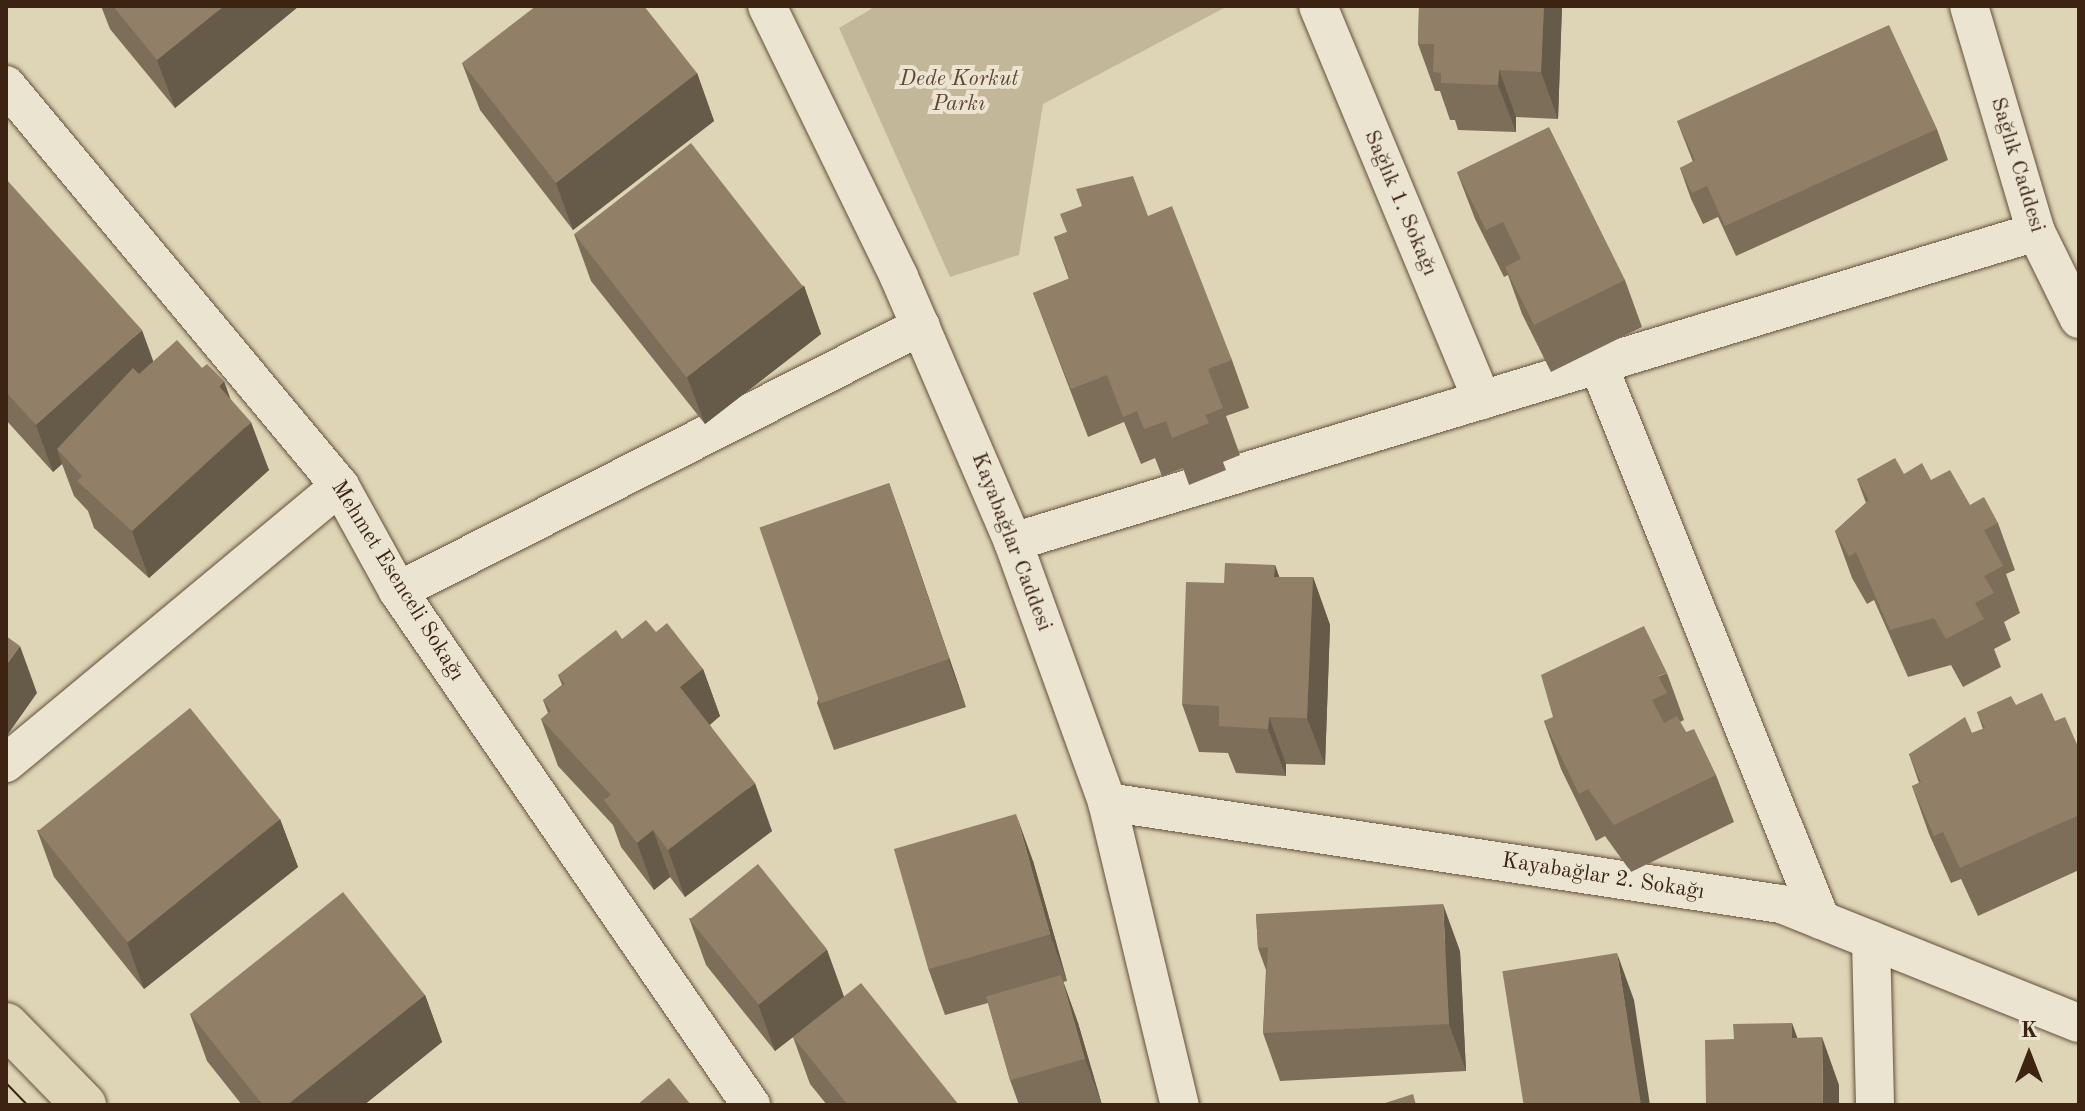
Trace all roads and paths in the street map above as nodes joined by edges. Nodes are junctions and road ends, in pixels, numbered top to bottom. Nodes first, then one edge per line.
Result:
1 (767, 6) edge
2 (1318, 6) edge
3 (1969, 6) edge
4 (6, 85) edge
5 (2036, 232) junction
6 (2079, 319) edge
7 (921, 326) junction
8 (1598, 364) junction
9 (1482, 400) junction
10 (340, 486) junction
11 (1013, 542) junction
12 (398, 591) junction
13 (6, 763) edge
14 (1107, 802) junction
15 (1821, 920) junction
16 (1871, 940) junction
17 (2079, 1023) edge
18 (6, 1025) edge
19 (84, 1105) edge
20 (751, 1105) edge
21 (1180, 1105) edge
22 (1875, 1105) edge

1 - 7 street, Kayabağlar Caddesi
2 - 9 street, Sağlık 1. Sokağı
3 - 5 street, Sağlık Caddesi
4 - 10 street, Mehmet Esenceli Sokağı
5 - 6 street, Sağlık Caddesi
5 - 8 street
7 - 11 street, Kayabağlar Caddesi
7 - 12 street
8 - 9 street
8 - 15 street
9 - 11 street
10 - 12 street, Mehmet Esenceli Sokağı
10 - 13 street
11 - 14 street, Kayabağlar Caddesi
12 - 20 street, Mehmet Esenceli Sokağı
14 - 15 street, Kayabağlar 2. Sokağı
14 - 21 street, Kayabağlar Caddesi
15 - 16 street, Kayabağlar 2. Sokağı
16 - 17 street, Kayabağlar 2. Sokağı
16 - 22 street
18 - 19 main road

